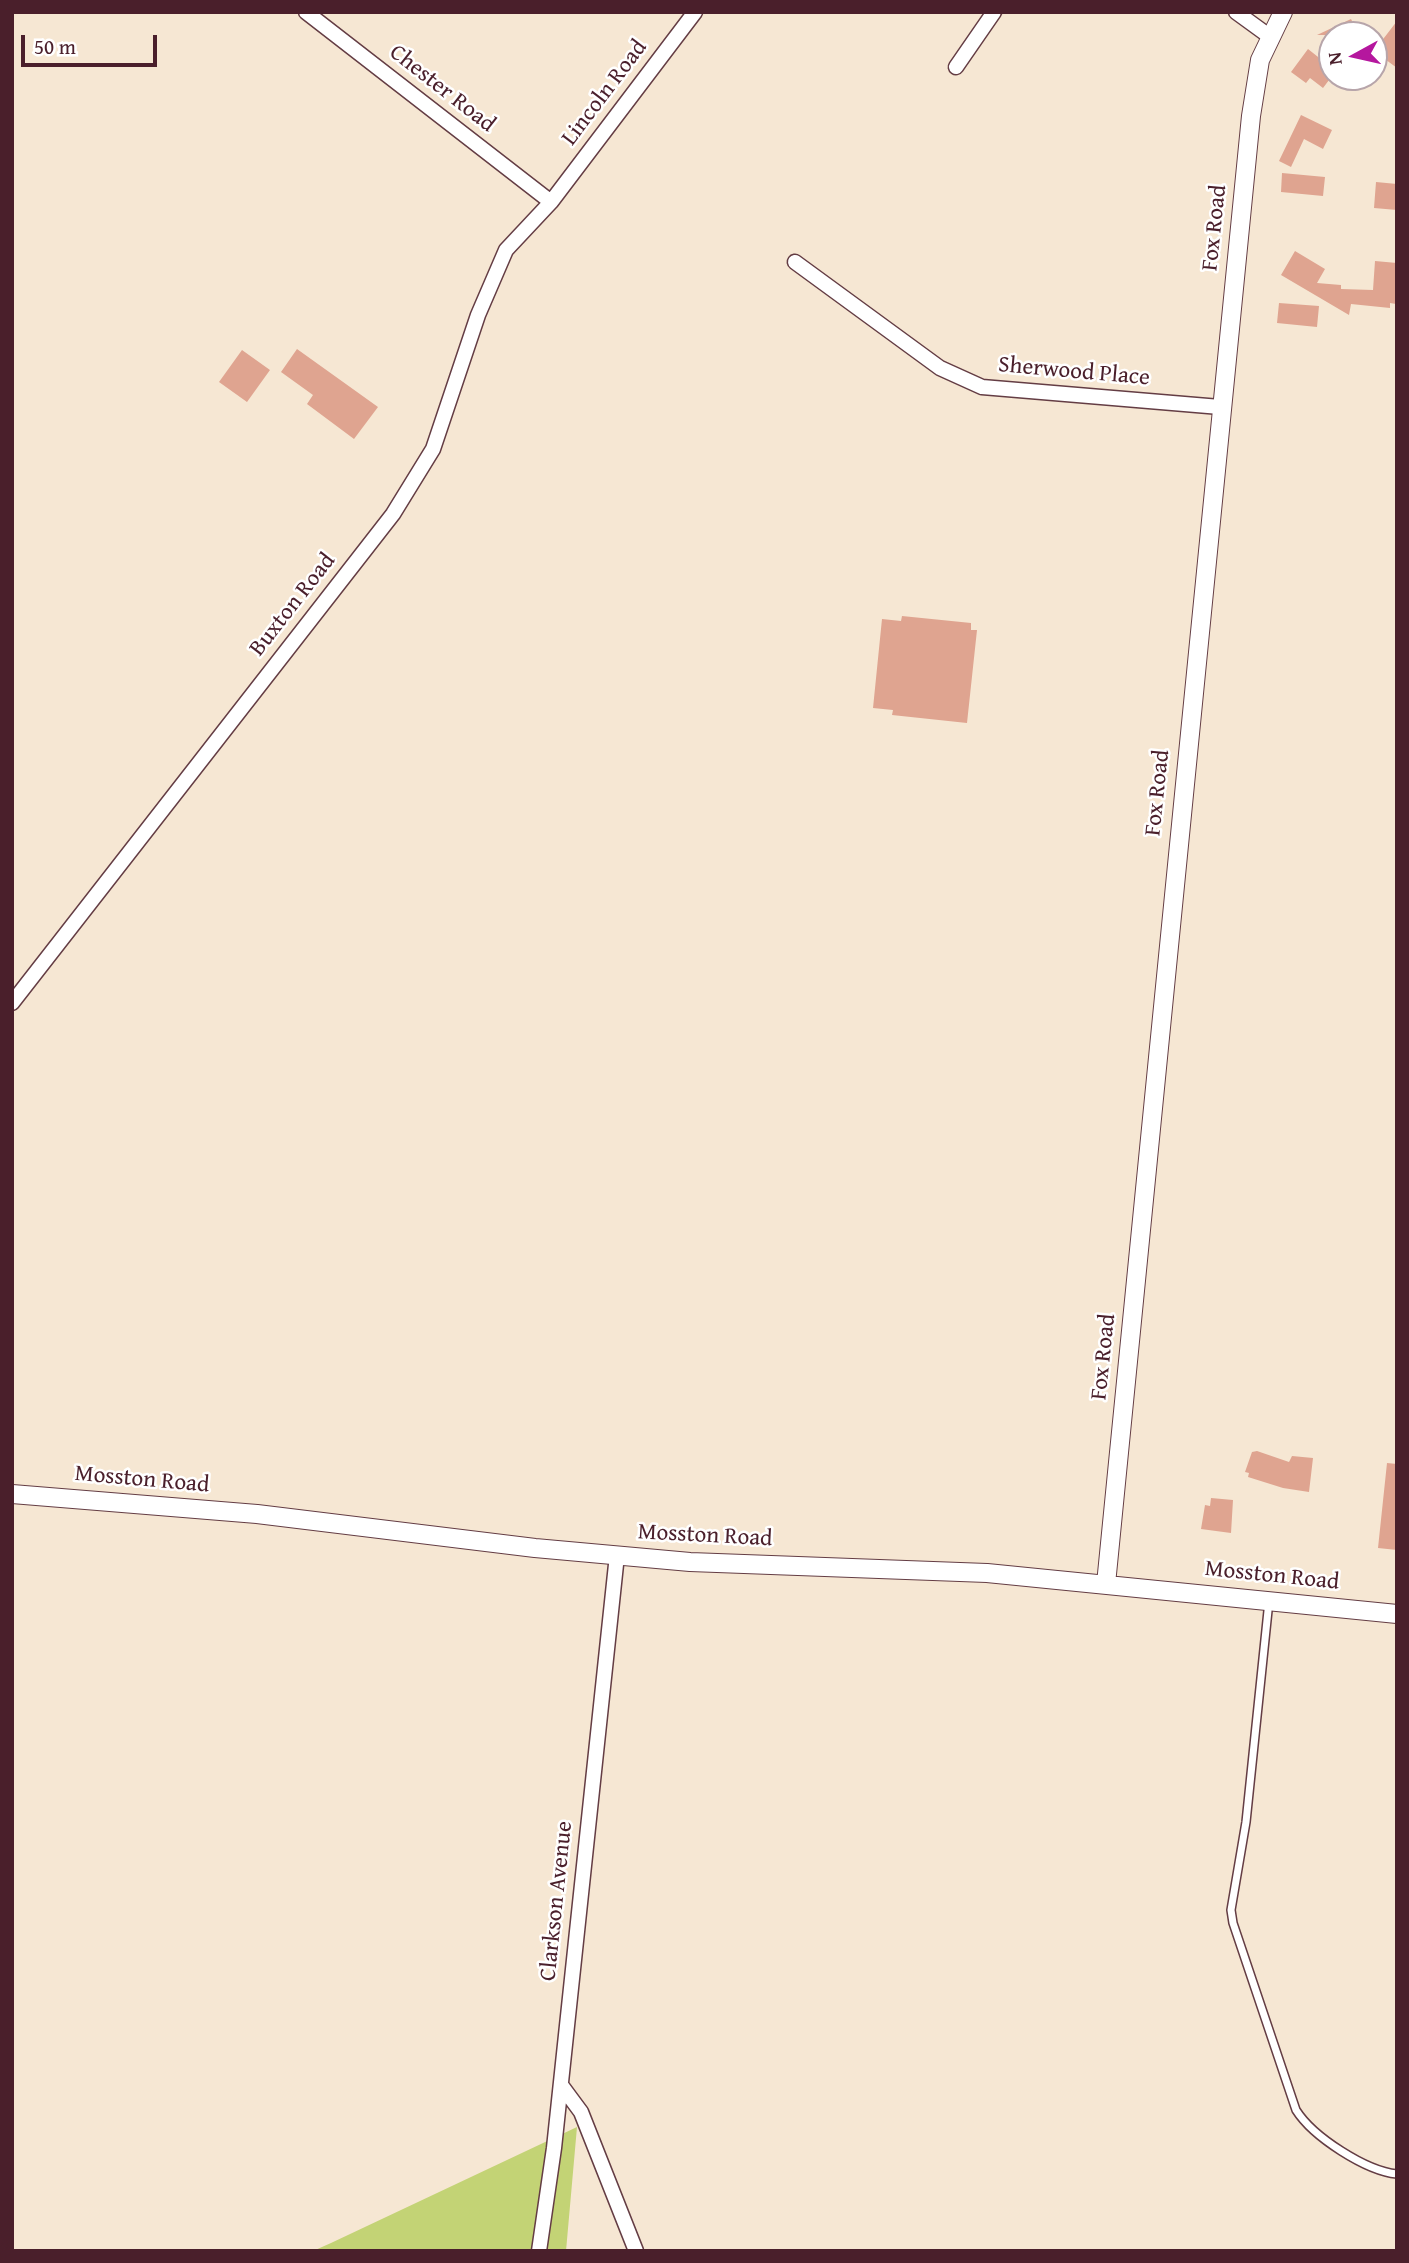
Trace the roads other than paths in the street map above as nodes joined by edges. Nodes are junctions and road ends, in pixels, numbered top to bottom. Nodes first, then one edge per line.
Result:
1 (306, 12) edge
2 (994, 12) edge
3 (1236, 12) edge
4 (1283, 12) edge
5 (690, 14) edge
6 (1269, 36) junction
7 (956, 67) dead end
8 (551, 202) junction
9 (795, 262) dead end
10 (1220, 407) junction
11 (12, 1003) edge
12 (12, 1494) edge
13 (617, 1555) junction
14 (1106, 1584) junction
15 (1269, 1600) junction
16 (1397, 1614) edge
17 (561, 2085) junction
18 (1397, 2174) edge
19 (539, 2251) edge
20 (636, 2251) edge

1 - 8 street, Chester Road
2 - 7 street
3 - 6 street
4 - 6 street, Fox Road
5 - 8 street, Lincoln Road
6 - 10 street, Fox Road
8 - 11 street, Buxton Road
9 - 10 street, Sherwood Place
10 - 14 street, Fox Road
12 - 13 street, Mosston Road
13 - 14 street, Mosston Road
13 - 17 street, Clarkson Avenue
14 - 15 street, Mosston Road
15 - 16 street, Mosston Road
15 - 18 lane
17 - 19 street, Clarkson Avenue
17 - 20 street

